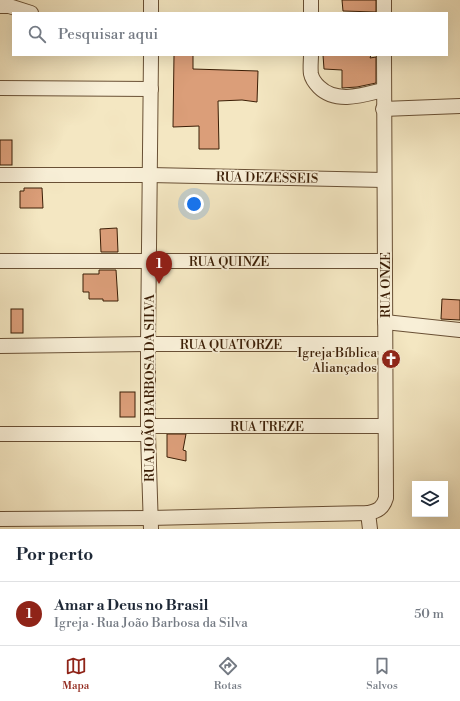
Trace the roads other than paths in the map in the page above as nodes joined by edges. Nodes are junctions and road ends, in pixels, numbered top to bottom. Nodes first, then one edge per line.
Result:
1 (151, 0) edge
2 (311, 0) edge
3 (384, 0) edge
4 (0, 6) edge
5 (28, 12) edge
6 (151, 12) edge
7 (311, 12) edge
8 (384, 12) edge
9 (151, 56) edge
10 (311, 56) edge
11 (384, 56) edge
12 (0, 88) edge
13 (151, 89) junction
14 (383, 90) junction
15 (460, 106) edge
16 (383, 109) junction
17 (0, 175) edge
18 (150, 175) junction
19 (384, 180) junction
20 (149, 260) junction
21 (0, 261) edge
22 (385, 261) junction
23 (385, 322) junction
24 (460, 330) edge
25 (148, 344) junction
26 (385, 344) junction
27 (0, 346) edge
28 (385, 426) junction
29 (148, 430) junction
30 (0, 434) edge
31 (372, 512) junction
32 (0, 519) edge
33 (150, 524) edge
34 (370, 529) edge

1 - 6 street
2 - 7 street
3 - 8 street
4 - 5 street
9 - 13 street, RUA JOÃO BARBOSA DA SILVA
10 - 14 street
11 - 14 street, RUA ONZE
12 - 13 street
13 - 18 street, RUA JOÃO BARBOSA DA SILVA
14 - 16 street, RUA ONZE
15 - 16 street
16 - 19 street, RUA ONZE
17 - 18 street, RUA DEZESSEIS
18 - 19 street, RUA DEZESSEIS
18 - 20 street, RUA JOÃO BARBOSA DA SILVA
19 - 22 street, RUA ONZE
20 - 21 street, RUA QUINZE
20 - 22 street, RUA QUINZE
20 - 25 street, RUA JOÃO BARBOSA DA SILVA
22 - 23 street, RUA ONZE
23 - 24 street
23 - 26 street, RUA ONZE
25 - 26 street, RUA QUATORZE
25 - 27 street, RUA QUATORZE
25 - 29 street, RUA JOÃO BARBOSA DA SILVA
26 - 28 street, RUA ONZE
28 - 29 street, RUA TREZE
28 - 31 street, RUA ONZE
29 - 30 street, RUA TREZE
29 - 33 street, RUA JOÃO BARBOSA DA SILVA
31 - 33 street
31 - 34 street
32 - 33 street

